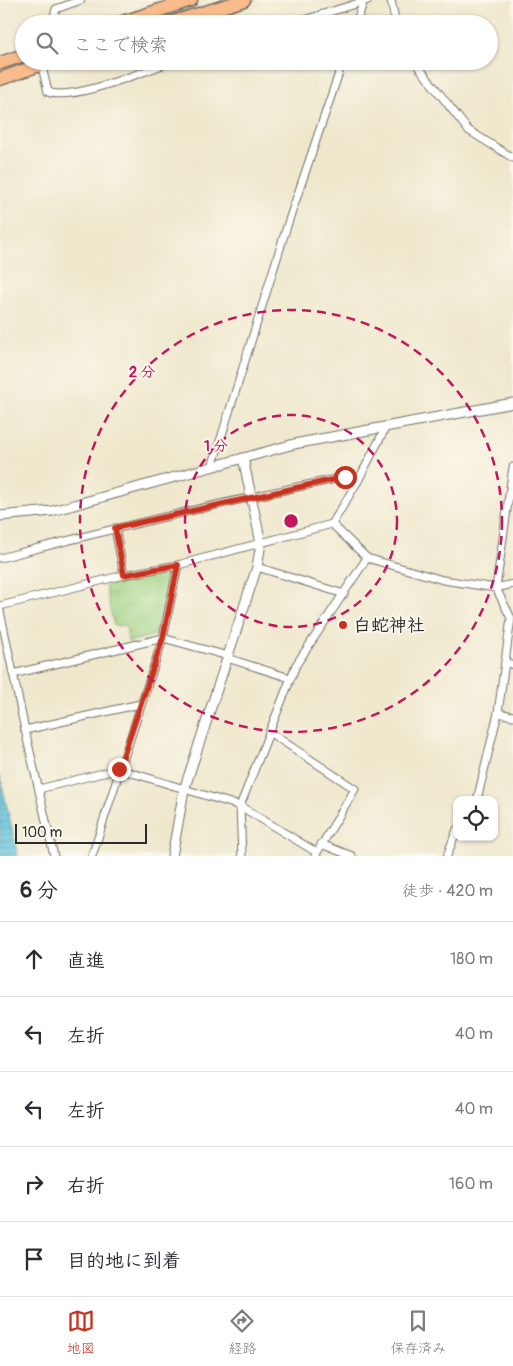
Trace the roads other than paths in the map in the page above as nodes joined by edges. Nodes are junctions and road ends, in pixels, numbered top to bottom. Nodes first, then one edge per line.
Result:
1 (82, 0) edge
2 (191, 0) edge
3 (244, 0) edge
4 (366, 0) edge
5 (391, 0) edge
6 (54, 15) edge
7 (145, 15) edge
8 (196, 15) edge
9 (319, 15) edge
10 (360, 15) edge
11 (394, 15) edge
12 (15, 58) edge
13 (0, 63) edge
14 (31, 70) edge
15 (45, 70) edge
16 (147, 70) edge
17 (340, 70) edge
18 (421, 70) edge
19 (0, 79) edge
20 (513, 158) edge
21 (513, 403) edge
22 (387, 425) junction
23 (243, 458) junction
24 (212, 467) junction
25 (513, 467) edge
26 (512, 477) edge
27 (358, 482) junction
28 (251, 496) junction
29 (0, 516) edge
30 (332, 524) junction
31 (115, 528) junction
32 (261, 543) junction
33 (0, 558) edge
34 (367, 558) junction
35 (178, 565) junction
36 (257, 567) junction
37 (124, 575) junction
38 (513, 584) edge
39 (496, 588) junction
40 (344, 594) junction
41 (0, 606) edge
42 (0, 611) edge
43 (163, 638) junction
44 (228, 657) junction
45 (505, 662) junction
46 (513, 665) edge
47 (13, 674) junction
48 (290, 678) junction
49 (140, 704) junction
50 (498, 713) junction
51 (513, 716) edge
52 (24, 730) junction
53 (269, 732) junction
54 (119, 769) junction
55 (39, 789) junction
56 (184, 790) junction
57 (478, 796) edge
58 (240, 806) junction
59 (453, 840) edge
60 (321, 844) junction
61 (315, 854) edge
62 (54, 856) edge
63 (92, 856) edge
64 (172, 856) edge
65 (242, 856) edge
66 (352, 856) edge
67 (447, 856) edge

1 - 6 street
2 - 7 highway
3 - 8 highway
4 - 9 street
4 - 10 street
5 - 11 street
12 - 13 highway
14 - 19 highway
15 - 16 street
17 - 24 street
18 - 20 street
21 - 22 street
22 - 23 street
22 - 27 street
23 - 24 street
23 - 28 street
24 - 29 street
25 - 26 street
26 - 39 street
27 - 28 street
27 - 30 street
28 - 31 street
28 - 32 street
30 - 32 street
30 - 34 street
31 - 33 street
31 - 37 street
32 - 35 street
32 - 36 street
34 - 39 street
34 - 40 street
35 - 37 street
35 - 43 street
36 - 40 street
36 - 44 street
37 - 41 street
38 - 39 street
39 - 45 street
40 - 48 street
42 - 47 street
43 - 44 street
43 - 47 street
43 - 49 street
44 - 48 street
44 - 56 street
45 - 46 street
45 - 50 street
47 - 52 street
48 - 53 street
49 - 52 street
49 - 54 street
50 - 51 street
50 - 57 street
52 - 55 street
53 - 58 street
53 - 60 street
54 - 55 street
54 - 56 street
54 - 63 street
55 - 62 street
56 - 58 street
56 - 64 street
58 - 61 street
58 - 65 street
59 - 67 street
60 - 61 street
60 - 66 street

